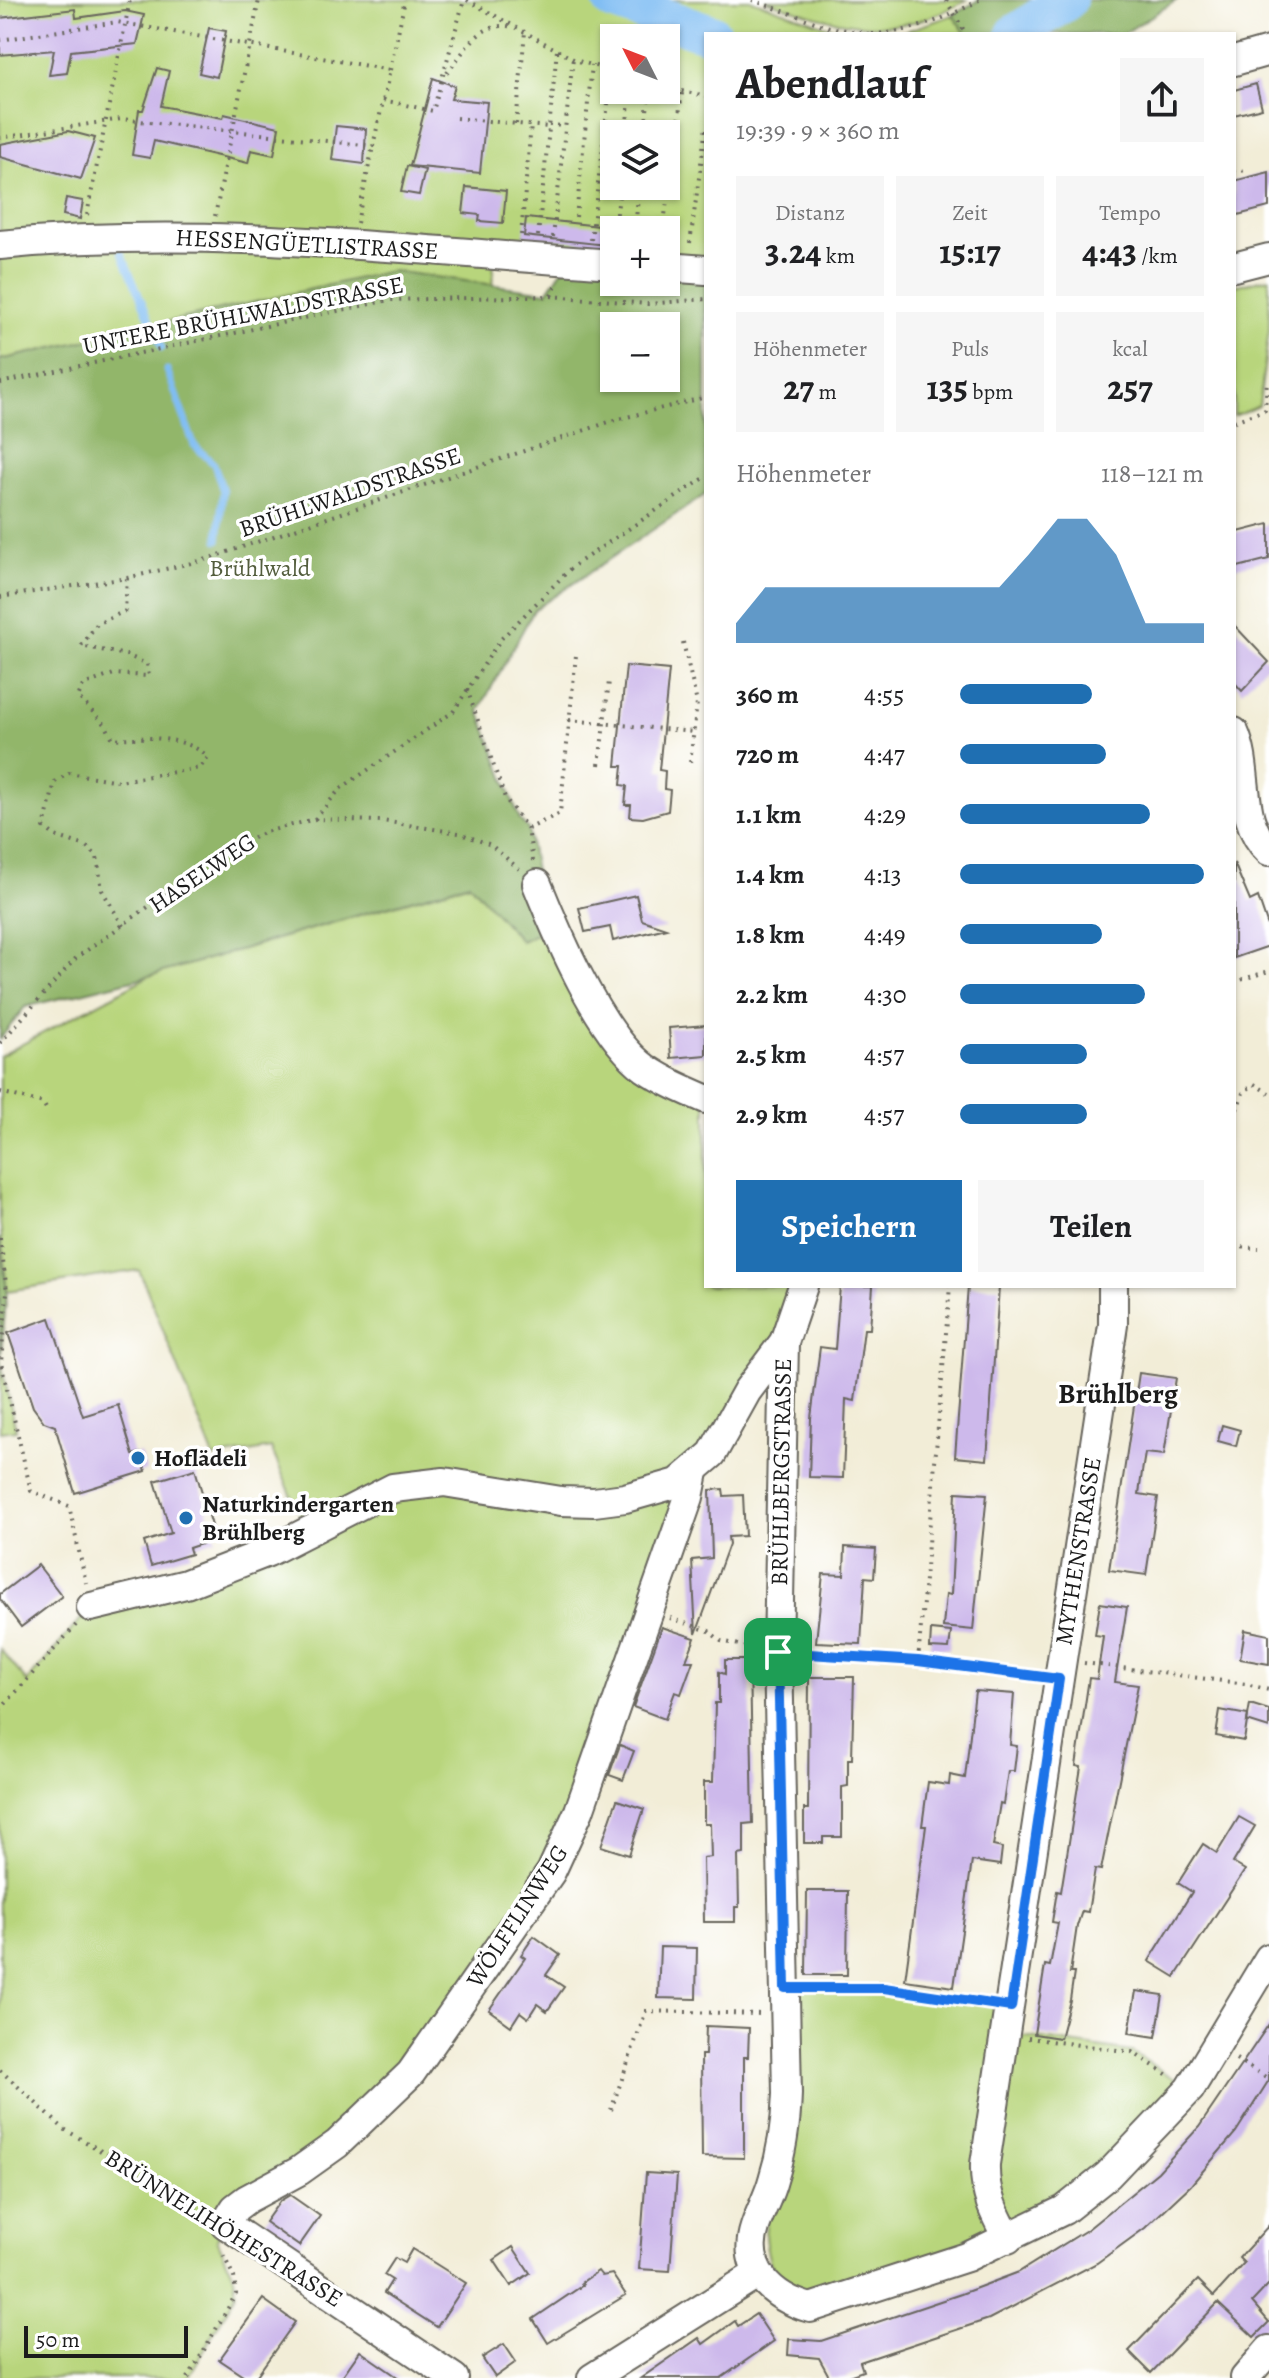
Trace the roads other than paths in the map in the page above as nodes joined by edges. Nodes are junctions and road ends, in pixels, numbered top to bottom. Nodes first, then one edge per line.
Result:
1 (1269, 51) edge
2 (1236, 60) edge
3 (0, 245) edge
4 (1269, 258) edge
5 (600, 260) edge
6 (1236, 266) edge
7 (1236, 737) edge
8 (1269, 851) edge
9 (537, 884) road end
10 (704, 1098) edge
11 (802, 1288) edge
12 (1113, 1288) edge
13 (784, 1342) junction
14 (694, 1472) junction
15 (91, 1607) road end
16 (1269, 1958) edge
17 (225, 2224) joint
18 (1008, 2239) junction
19 (757, 2274) junction
20 (1269, 2350) edge
21 (454, 2378) edge
22 (592, 2378) edge
23 (1245, 2378) edge

1 - 2 street
3 - 5 street, HESSENGÜETLISTRASSE
4 - 6 street
7 - 8 street
9 - 10 street
11 - 13 street
12 - 18 street, MYTHENSTRASSE
13 - 14 street
13 - 19 street, BRÜHLBERGSTRASSE
14 - 15 street
14 - 17 street, WÖLFFLINWEG
16 - 18 street
17 - 21 street, BRÜNNELIHÖHESTRASSE
18 - 19 street
19 - 22 street
20 - 23 street

